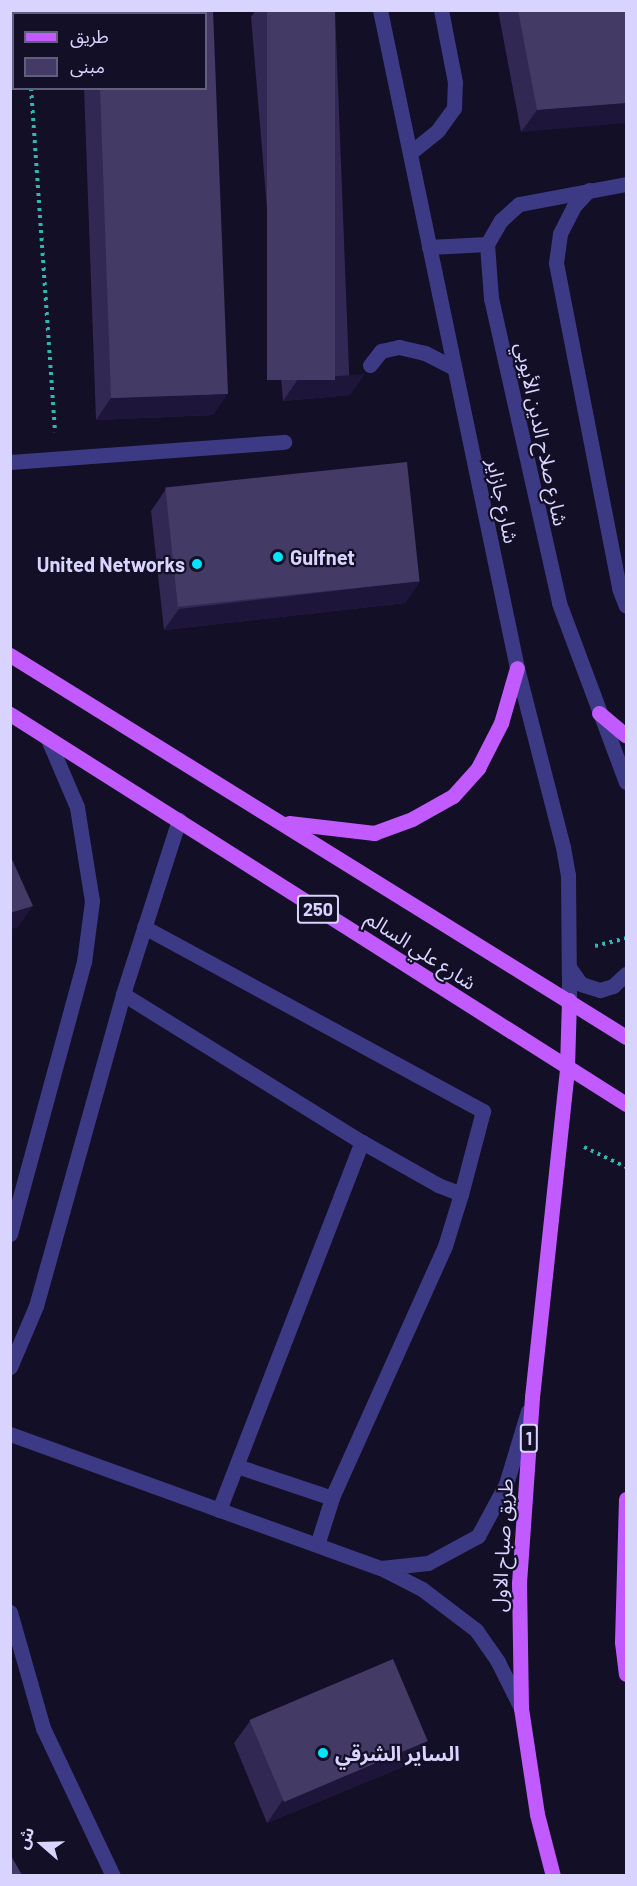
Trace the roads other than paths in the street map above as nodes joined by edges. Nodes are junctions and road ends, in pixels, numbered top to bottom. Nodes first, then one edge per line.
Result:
1 (380, 10) edge
2 (441, 10) edge
3 (410, 153) junction
4 (627, 184) edge
5 (589, 190) junction
6 (487, 244) junction
7 (429, 247) junction
8 (370, 365) dead end
9 (454, 368) junction
10 (284, 442) dead end
11 (10, 462) edge
12 (627, 606) edge
13 (10, 655) edge
14 (517, 668) junction
15 (599, 713) junction
16 (10, 714) edge
17 (627, 736) edge
18 (47, 737) junction
19 (627, 782) edge
20 (179, 820) junction
21 (280, 821) junction
22 (144, 927) junction
23 (569, 967) junction
24 (627, 974) edge
25 (123, 994) junction
26 (569, 1000) junction
27 (627, 1037) edge
28 (567, 1067) junction
29 (627, 1104) edge
30 (362, 1142) junction
31 (462, 1194) junction
32 (10, 1234) edge
33 (10, 1367) edge
34 (532, 1397) junction
35 (10, 1434) edge
36 (237, 1466) junction
37 (332, 1498) junction
38 (627, 1498) edge
39 (219, 1510) junction
40 (317, 1545) junction
41 (381, 1568) junction
42 (10, 1612) edge
43 (627, 1624) edge
44 (622, 1642) junction
45 (627, 1674) edge
46 (521, 1708) junction
47 (113, 1875) edge
48 (552, 1875) edge

1 - 3 street, شارع جازاير
2 - 3 street
3 - 7 street, شارع جازاير
4 - 5 street
5 - 6 street
5 - 12 street
6 - 7 street
6 - 15 street, شارع صلاح الدين الأيوبي
7 - 9 street, شارع جازاير
8 - 9 street
9 - 14 street, شارع جازاير
10 - 11 street
13 - 21 main road, شارع علي السالم
14 - 21 main road
14 - 23 street, شارع جازاير
15 - 17 main road
15 - 19 street, شارع صلاح الدين الأيوبي
16 - 18 main road, شارع علي السالم / 250
18 - 20 main road, شارع علي السالم / 250
18 - 32 street
20 - 22 street
20 - 28 main road, شارع علي السالم / 250
21 - 26 main road, شارع علي السالم
22 - 25 street
22 - 31 street
23 - 24 street
23 - 26 street, شارع جازاير
25 - 30 street
25 - 33 street
26 - 27 main road, شارع علي السالم
26 - 28 main road, طريق صباح الاول / 1
28 - 29 main road, شارع علي السالم / 250
28 - 34 main road, طريق صباح الاول / 1
30 - 31 street
30 - 36 street
31 - 37 street
34 - 41 street
34 - 46 main road, طريق صباح الاول / 1
35 - 39 street
36 - 37 street
36 - 39 street
37 - 40 street
38 - 44 main road
39 - 40 street
40 - 41 street
41 - 46 street
42 - 47 street
43 - 44 main road
44 - 45 main road
46 - 48 main road, طريق صباح الاول / 1

